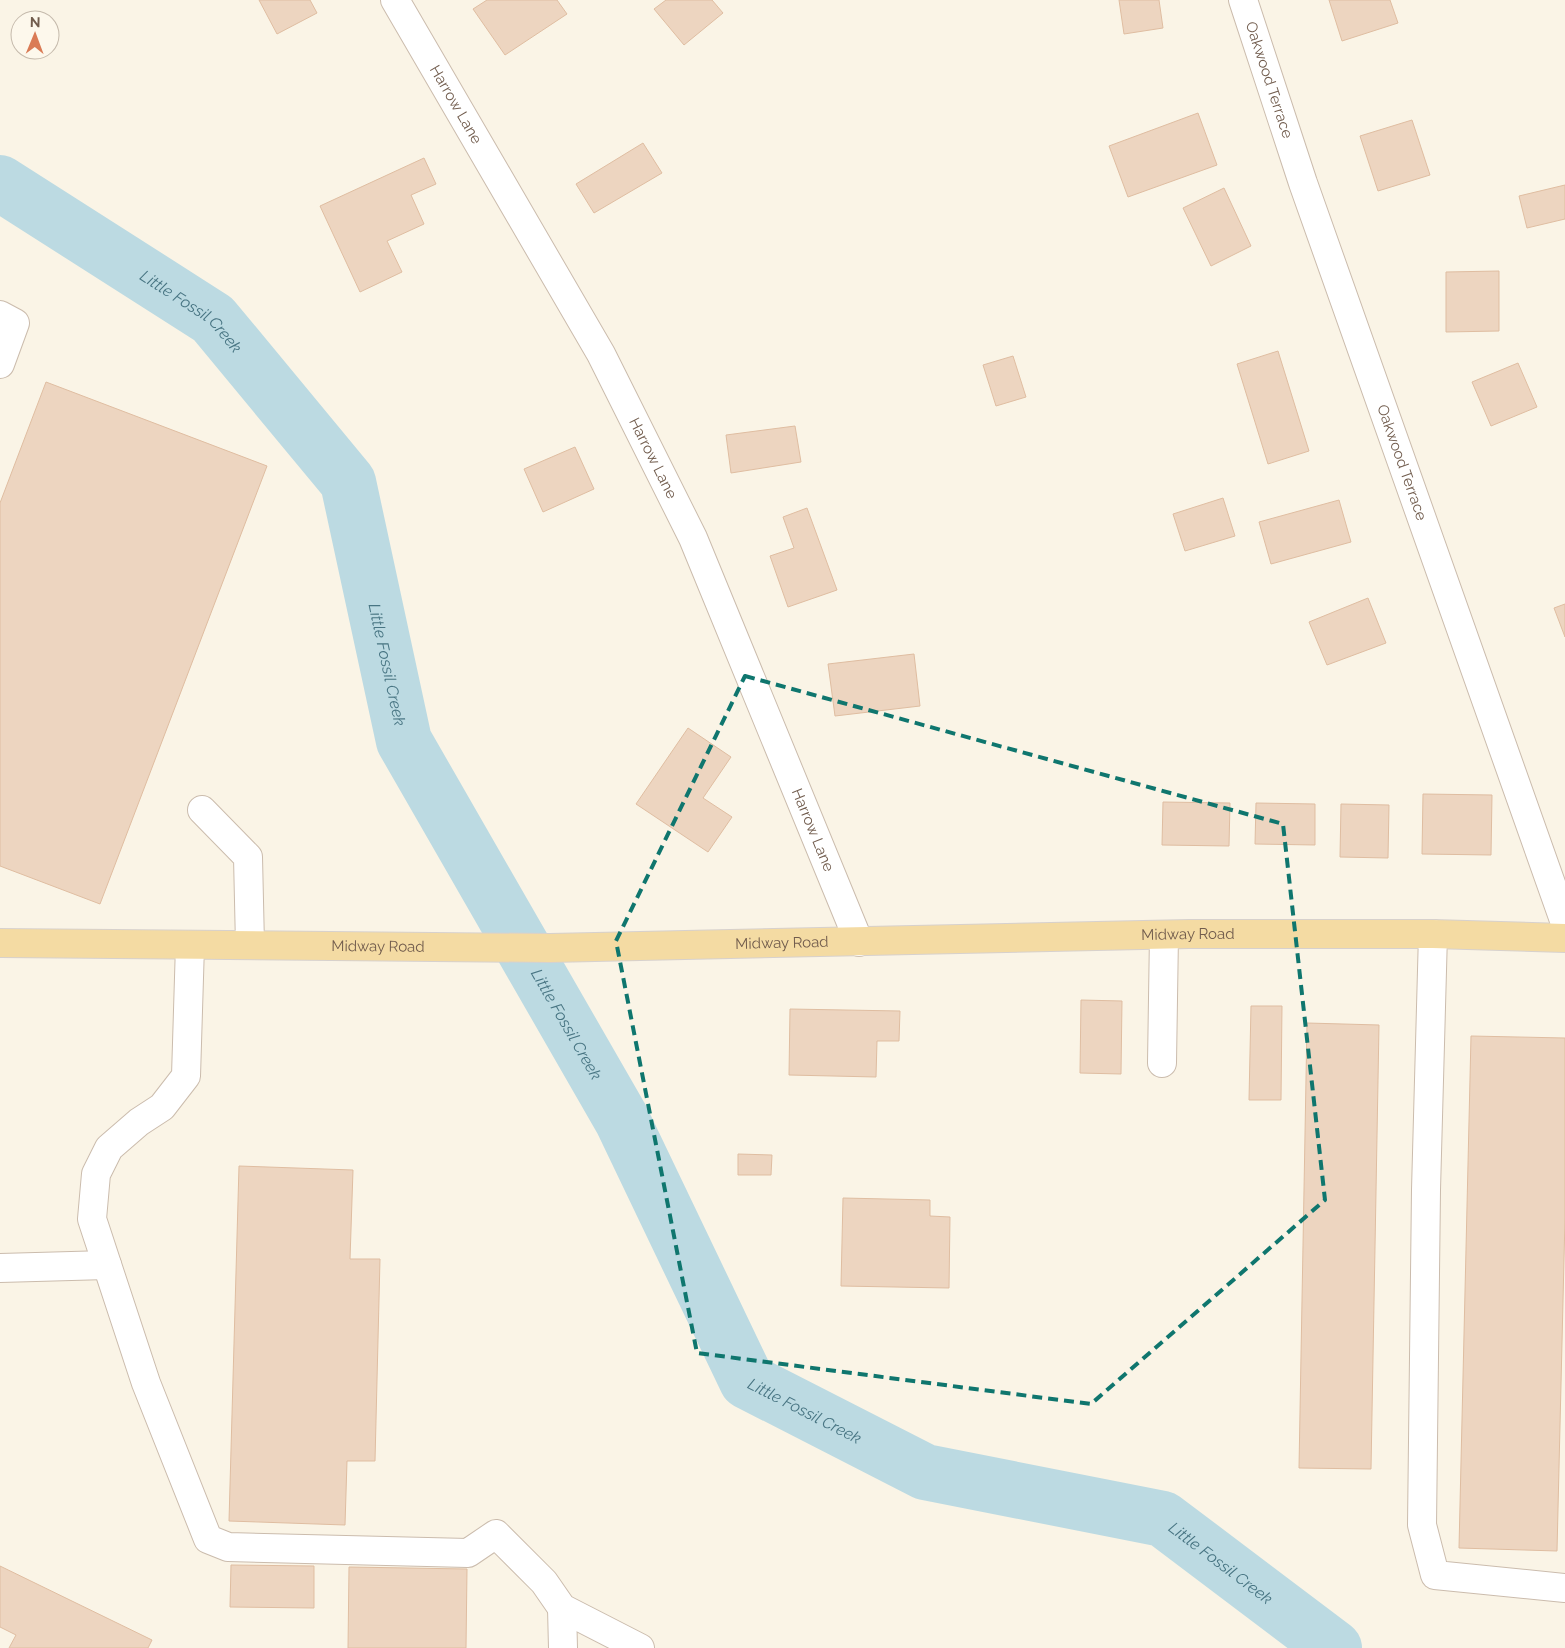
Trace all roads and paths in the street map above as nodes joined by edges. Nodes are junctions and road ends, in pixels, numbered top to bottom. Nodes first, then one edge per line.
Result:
1 (395, 0) edge
2 (1243, 0) edge
3 (0, 315) edge
4 (0, 364) edge
5 (202, 810) dead end
6 (1565, 923) edge
7 (1433, 934) junction
8 (1164, 935) junction
9 (1565, 938) edge
10 (859, 942) junction
11 (0, 943) edge
12 (190, 944) junction
13 (250, 945) junction
14 (1162, 1063) dead end
15 (107, 1265) junction
16 (0, 1268) edge
17 (1565, 1588) edge
18 (562, 1608) junction
19 (562, 1648) edge
20 (640, 1648) edge

1 - 10 street, Harrow Lane
2 - 6 street, Oakwood Terrace
3 - 4 street
5 - 13 street
7 - 8 main road, Midway Road
7 - 9 main road, Midway Road
7 - 17 street
8 - 10 main road, Midway Road
8 - 14 street
10 - 13 main road, Midway Road
11 - 12 main road, Midway Road
12 - 13 main road, Midway Road
12 - 15 street
15 - 16 street
15 - 18 street
18 - 19 street
18 - 20 street

